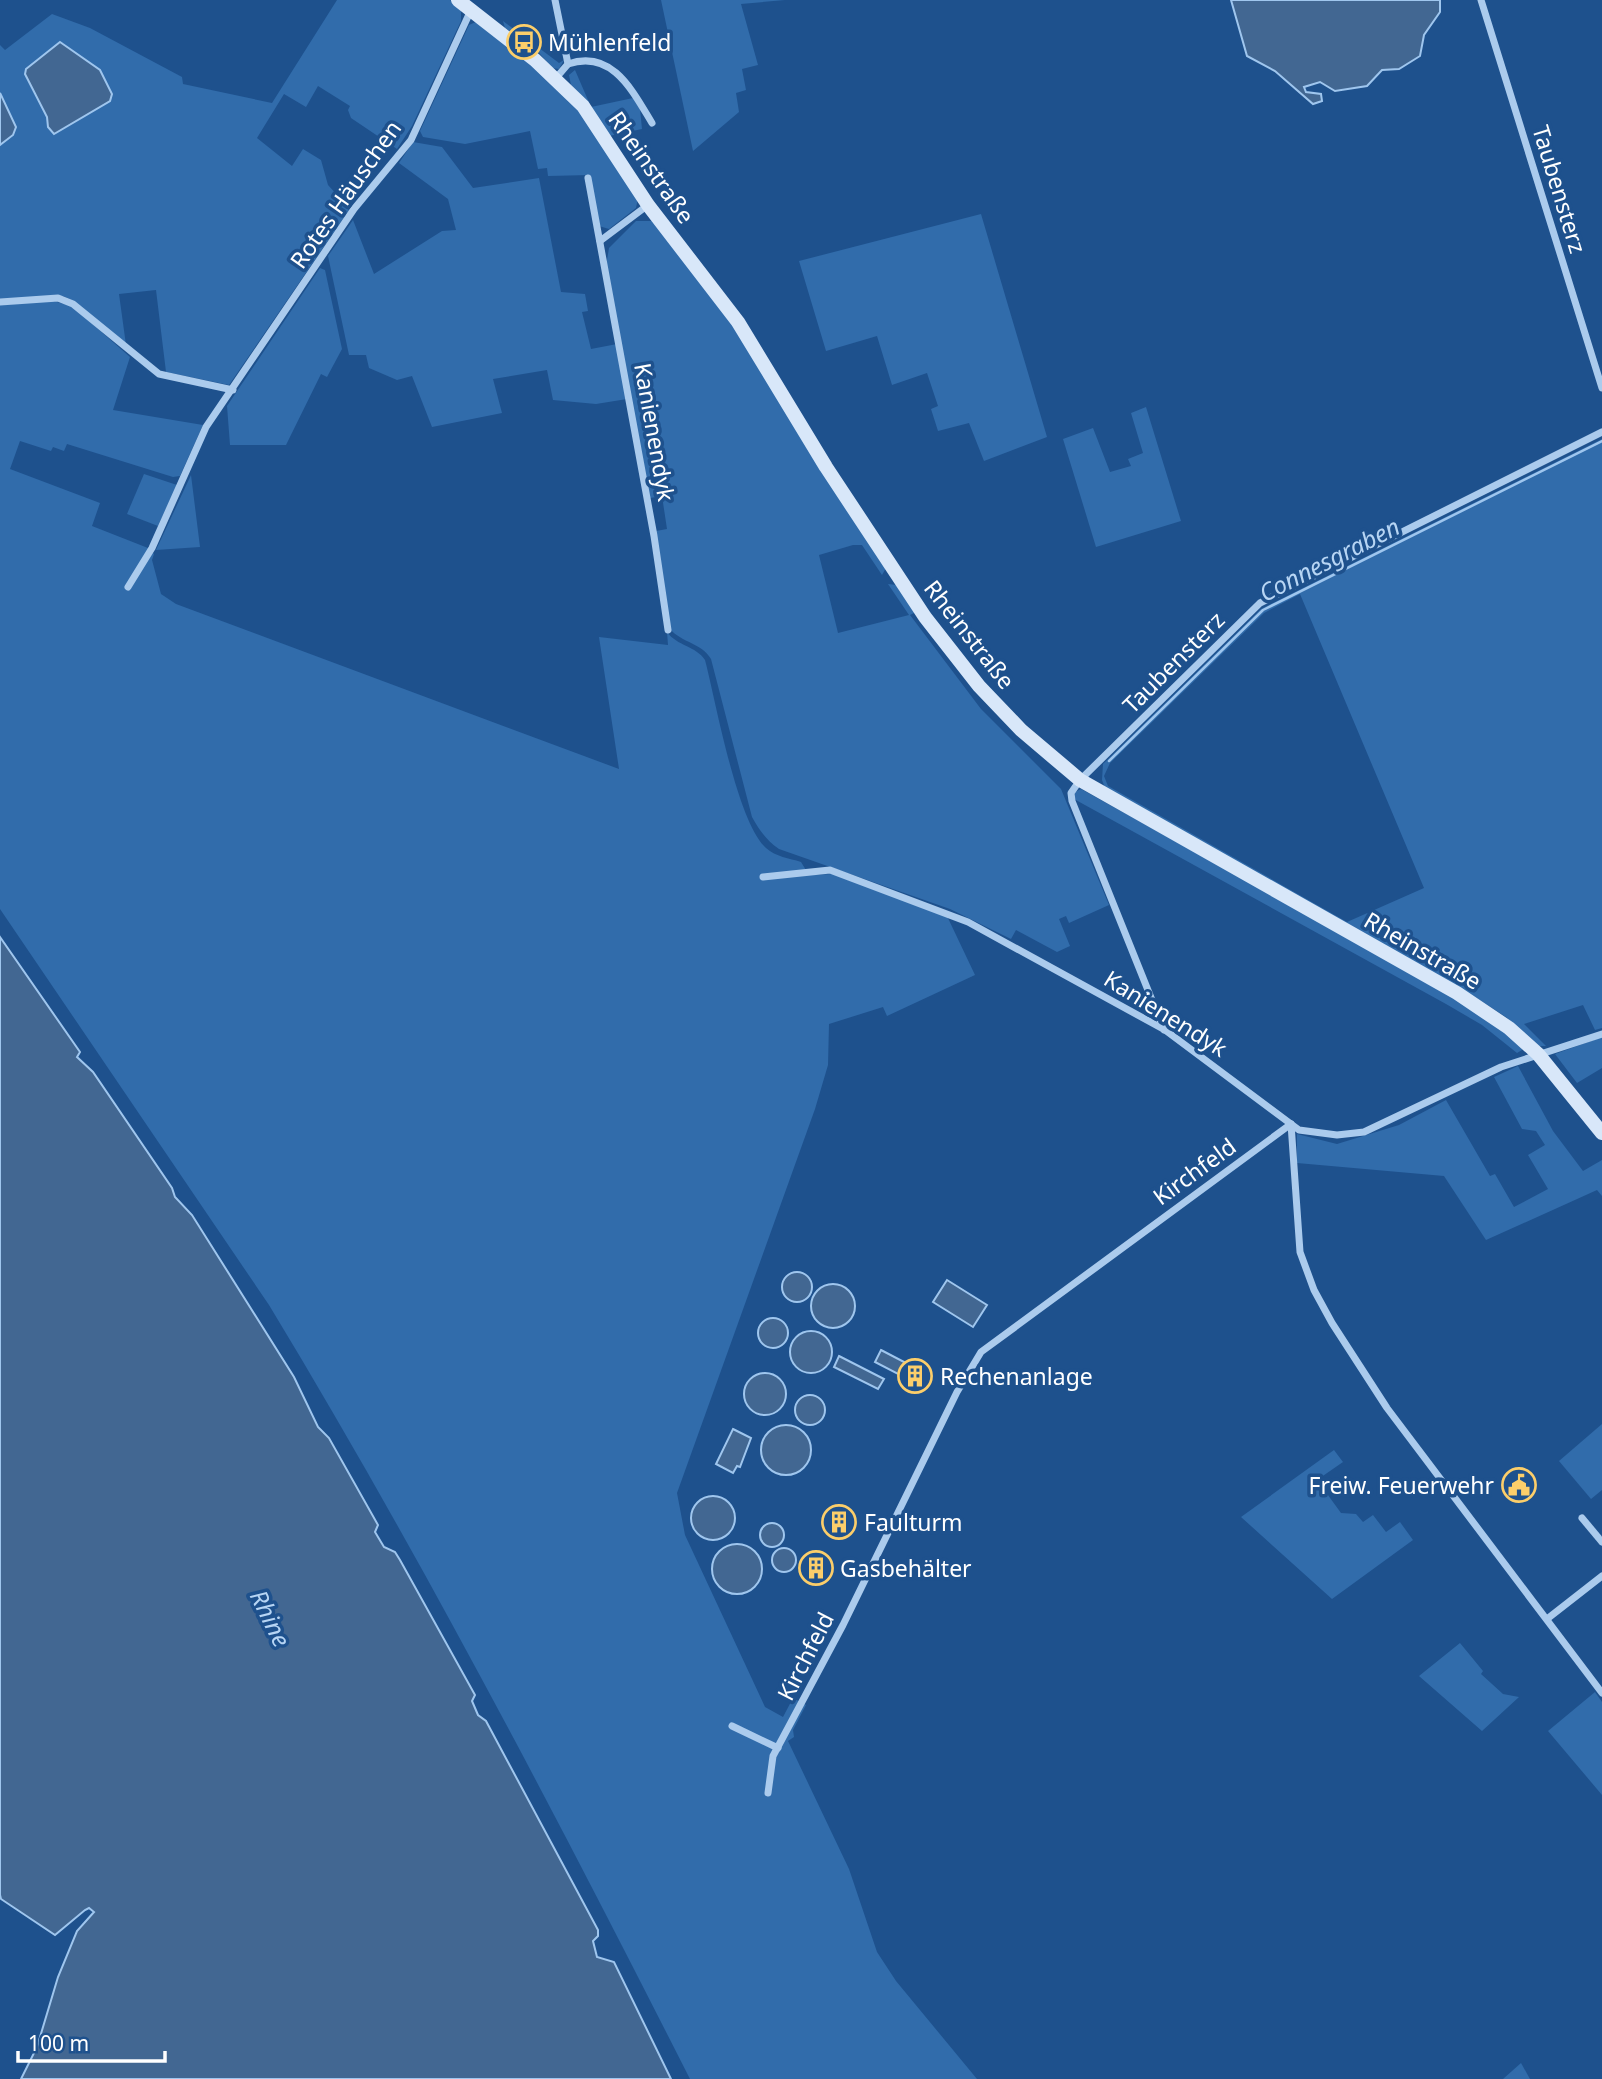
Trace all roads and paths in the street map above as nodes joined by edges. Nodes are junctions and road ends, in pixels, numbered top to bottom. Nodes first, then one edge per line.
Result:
1 (458, 0) edge
2 (555, 0) edge
3 (1482, 0) edge
4 (471, 10) junction
5 (568, 64) junction
6 (556, 78) junction
7 (652, 122) dead end
8 (588, 178) dead end
9 (648, 205) junction
10 (600, 242) junction
11 (0, 302) edge
12 (1602, 388) edge
13 (233, 390) junction
14 (1602, 432) edge
15 (128, 587) dead end
16 (668, 630) dead end
17 (1080, 780) junction
18 (763, 877) dead end
19 (1165, 1030) junction
20 (1602, 1034) edge
21 (1538, 1054) junction
22 (1291, 1124) junction
23 (1602, 1133) edge
24 (1582, 1518) dead end
25 (1602, 1542) edge
26 (1602, 1576) edge
27 (1548, 1619) junction
28 (1602, 1693) edge
29 (732, 1726) dead end
30 (778, 1748) junction
31 (768, 1793) dead end

1 - 4 main road, Rheinstraße
2 - 5 street
3 - 12 street, Taubensterz
4 - 6 main road, Rheinstraße
4 - 13 street, Rotes Häuschen
5 - 6 street
5 - 7 street
6 - 9 main road, Rheinstraße
8 - 10 street, Kanienendyk
9 - 10 street
9 - 17 main road, Rheinstraße
10 - 16 street, Kanienendyk
11 - 13 street
13 - 15 street, Rotes Häuschen
14 - 17 street, Taubensterz
17 - 19 street
17 - 21 main road, Rheinstraße
18 - 19 street, Kanienendyk
19 - 22 street, Kanienendyk
20 - 21 street, Kanienendyk
21 - 22 street, Kanienendyk
21 - 23 main road, Rheinstraße
22 - 27 street
22 - 30 street, Kirchfeld
24 - 25 street
26 - 27 street
27 - 28 street
29 - 30 street
30 - 31 street, Kirchfeld

